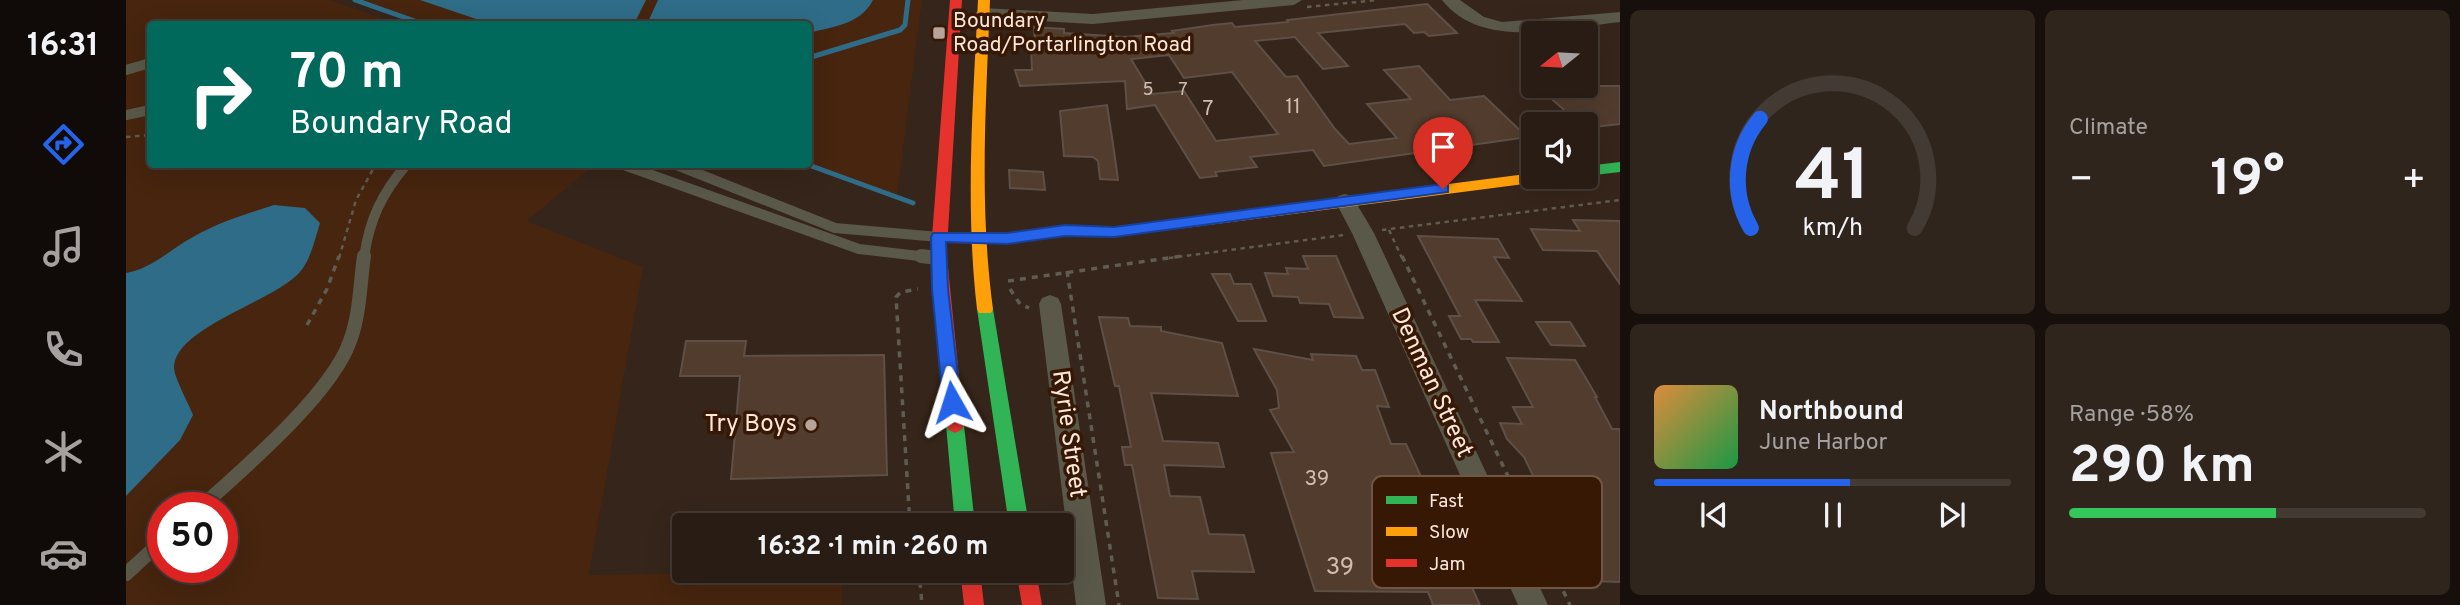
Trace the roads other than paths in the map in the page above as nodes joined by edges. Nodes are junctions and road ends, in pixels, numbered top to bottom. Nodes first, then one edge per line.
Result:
1 (956, 0) edge
2 (1294, 0) edge
3 (1450, 0) edge
4 (983, 7) edge
5 (1620, 17) edge
6 (147, 64) edge
7 (126, 70) edge
8 (147, 111) edge
9 (126, 115) edge
10 (147, 119) edge
11 (126, 121) edge
12 (1620, 167) edge
13 (404, 168) edge
14 (632, 168) edge
15 (684, 168) edge
16 (1598, 170) edge
17 (1521, 179) edge
18 (1345, 201) junction
19 (1114, 232) junction
20 (939, 237) junction
21 (977, 237) junction
22 (1083, 245) dead end
23 (965, 258) junction
24 (1052, 312) road end
25 (1474, 476) edge
26 (217, 492) edge
27 (965, 513) edge
28 (1017, 513) edge
29 (147, 555) edge
30 (126, 574) edge
31 (971, 583) edge
32 (1028, 583) edge
33 (1525, 588) edge
34 (974, 605) edge
35 (1032, 605) edge
36 (1091, 605) edge
37 (1533, 605) edge

1 - 20 main road
2 - 4 street
3 - 5 street
4 - 21 main road
6 - 7 lane
8 - 9 lane
10 - 11 lane
12 - 16 main road
13 - 26 lane
14 - 23 lane
15 - 20 lane
17 - 18 main road
18 - 19 main road
18 - 25 street, Denman Street
19 - 21 main road
19 - 22 main road
20 - 21 main road
20 - 23 main road
21 - 23 main road
23 - 27 main road
23 - 28 main road
24 - 36 street, Ryrie Street
29 - 30 lane
31 - 34 main road
32 - 35 main road
33 - 37 street, Denman Street

